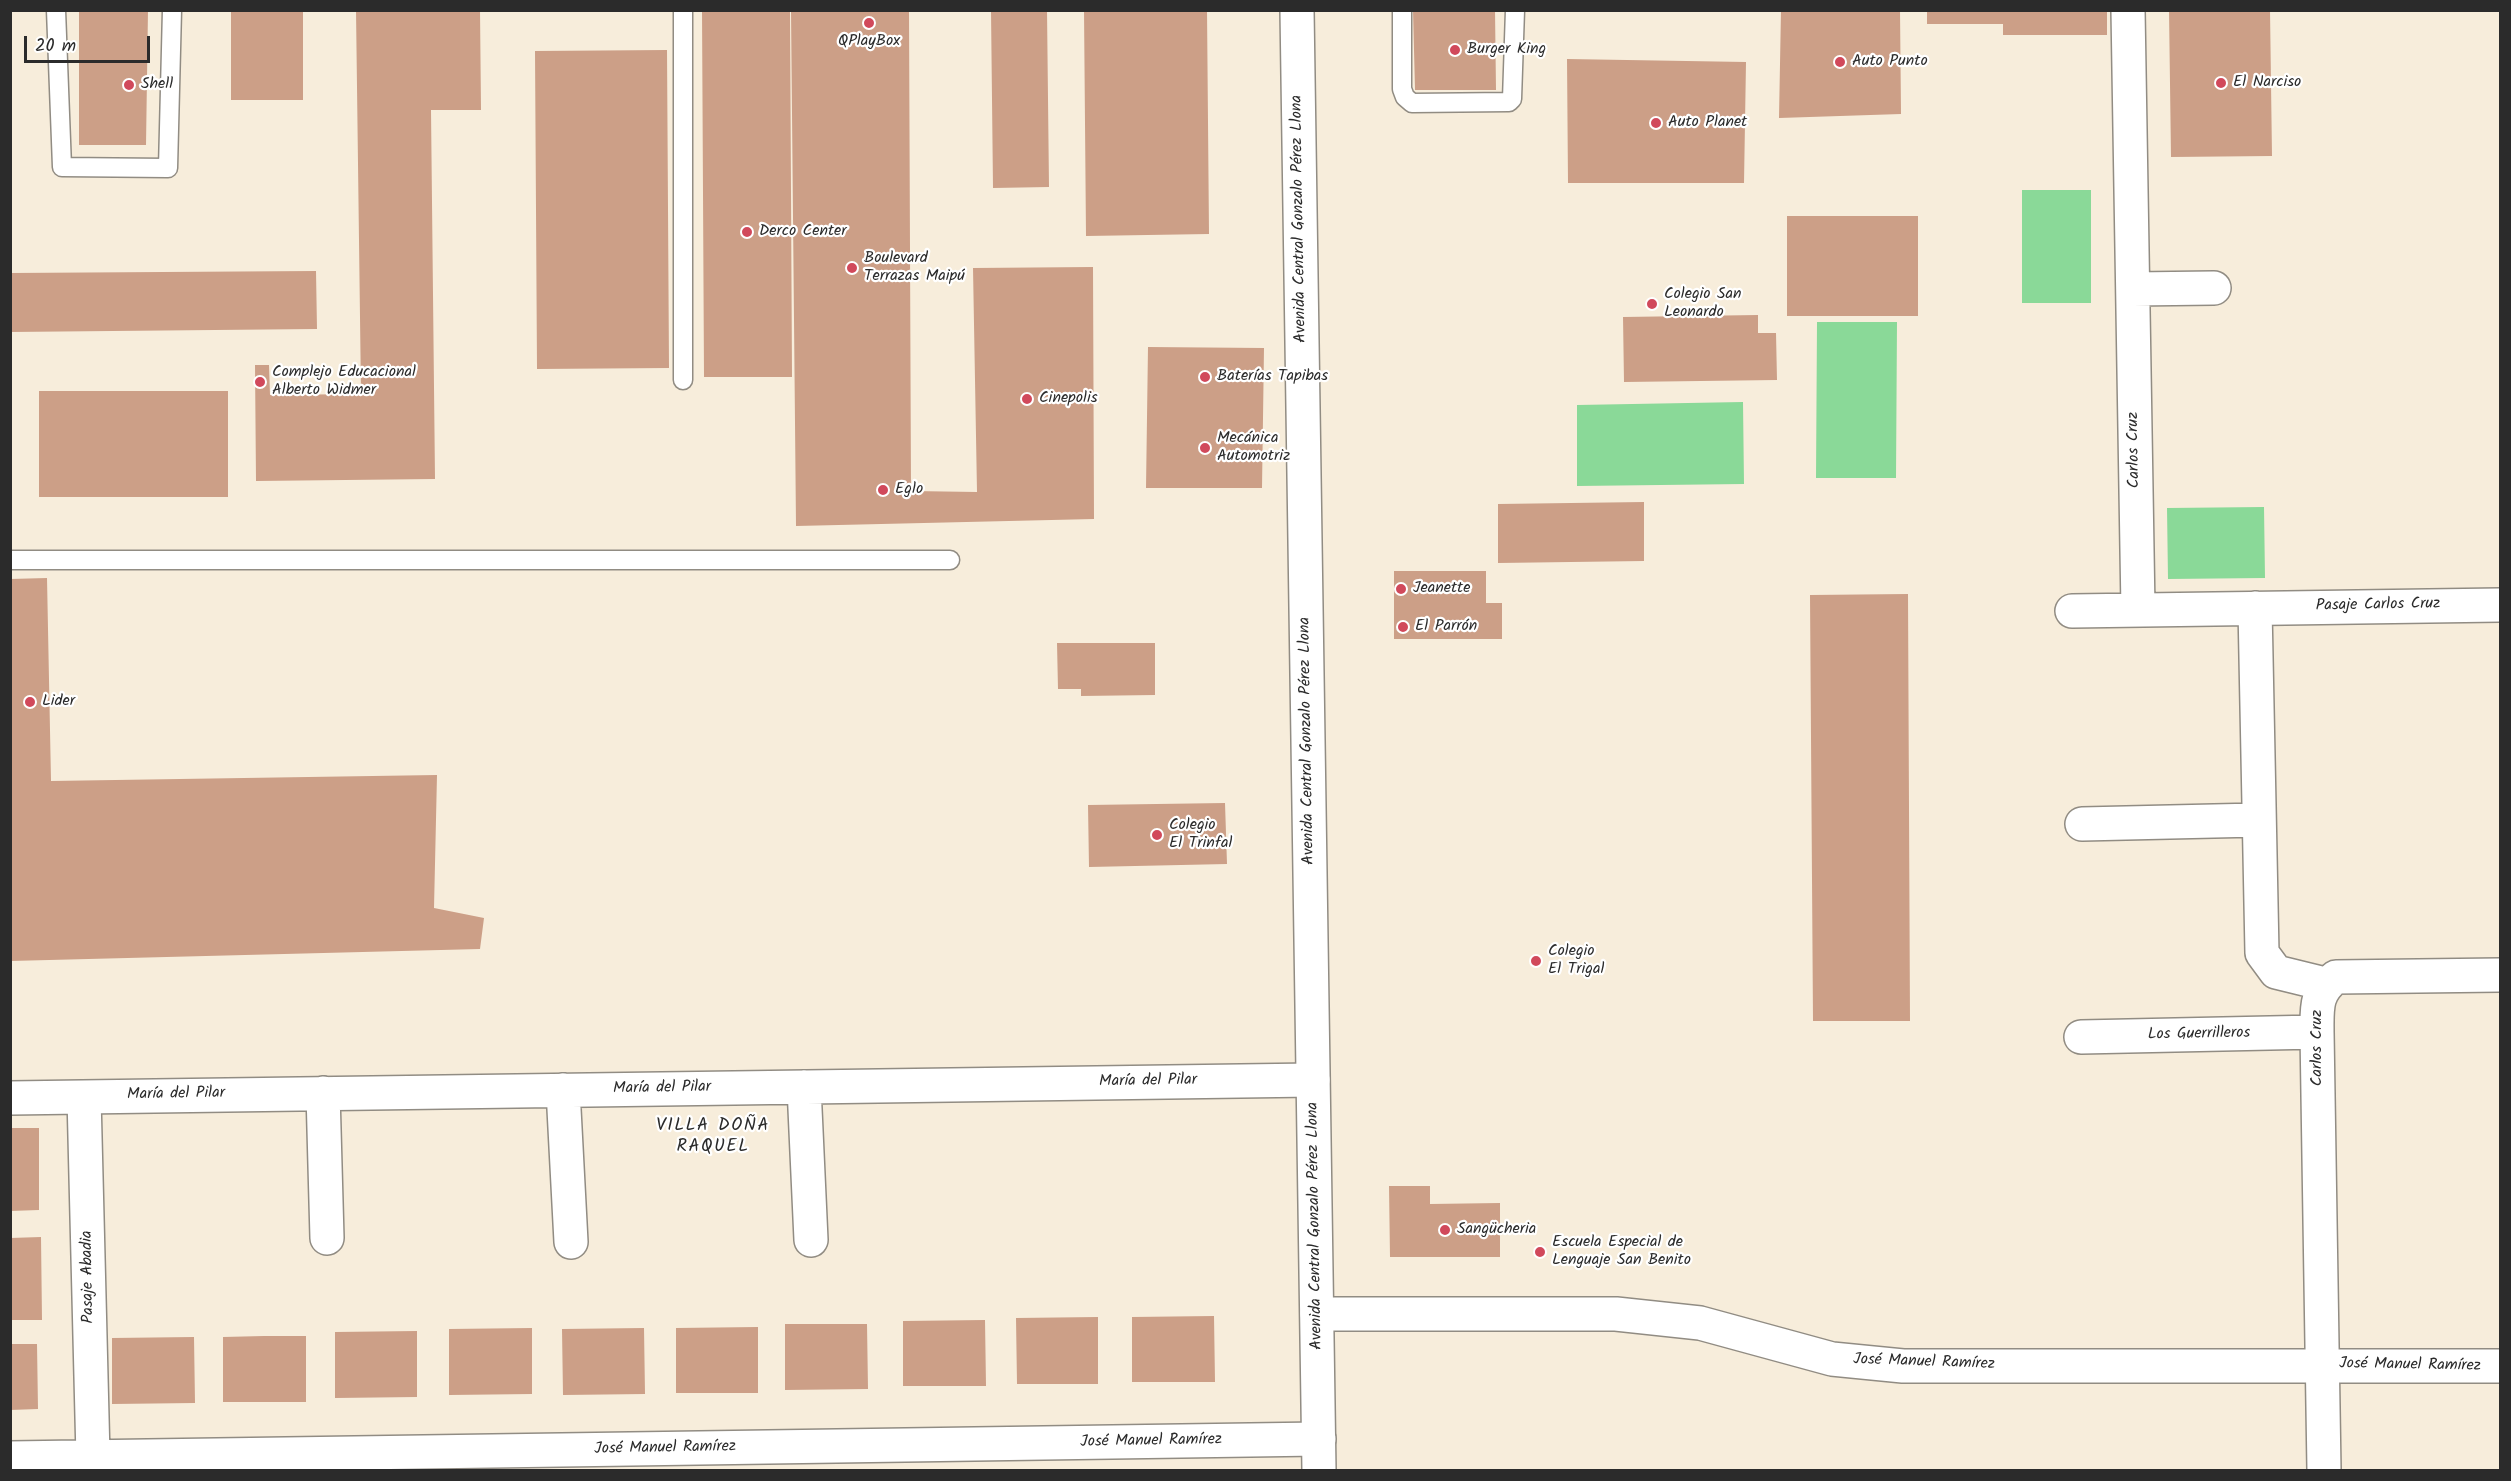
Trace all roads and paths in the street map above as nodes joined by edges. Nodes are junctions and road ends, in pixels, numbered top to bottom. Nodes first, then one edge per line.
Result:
1 (56, 10) edge
2 (172, 10) edge
3 (683, 10) edge
4 (1297, 10) edge
5 (1402, 10) edge
6 (1515, 10) edge
7 (2128, 10) edge
8 (2214, 288) dead end
9 (2133, 289) junction
10 (683, 380) dead end
11 (10, 560) edge
12 (950, 560) dead end
13 (2500, 604) edge
14 (2255, 608) junction
15 (2138, 610) junction
16 (2072, 611) dead end
17 (2258, 820) junction
18 (2082, 824) dead end
19 (2500, 975) edge
20 (2325, 984) junction
21 (2317, 1032) junction
22 (2081, 1036) dead end
23 (1313, 1080) junction
24 (804, 1087) junction
25 (563, 1090) junction
26 (323, 1093) junction
27 (84, 1097) junction
28 (10, 1098) edge
29 (327, 1238) dead end
30 (811, 1240) dead end
31 (571, 1242) dead end
32 (1317, 1314) junction
33 (2323, 1365) junction
34 (2500, 1366) edge
35 (1319, 1455) edge
36 (93, 1457) junction
37 (832, 1458) edge
38 (565, 1460) edge
39 (29, 1462) edge
40 (301, 1462) edge
41 (2324, 1470) edge

1 - 2 lane
3 - 10 lane
4 - 23 street, Avenida Central Gonzalo Pérez Llona
5 - 6 lane
7 - 9 street, Carlos Cruz
8 - 9 street
9 - 15 street, Carlos Cruz
11 - 12 lane
13 - 14 street, Pasaje Carlos Cruz
14 - 15 street
14 - 17 street
15 - 16 street
17 - 18 street
17 - 20 street
19 - 20 street
20 - 21 street, Carlos Cruz
21 - 22 street, Los Guerrilleros
21 - 33 street, Carlos Cruz
23 - 24 street, María del Pilar
23 - 32 street, Avenida Central Gonzalo Pérez Llona
24 - 25 street, María del Pilar
24 - 30 street
25 - 26 street, María del Pilar
25 - 31 street
26 - 27 street, María del Pilar
26 - 29 street
27 - 28 street, María del Pilar
27 - 36 street, Pasaje Abadia
32 - 33 street, José Manuel Ramírez
32 - 35 street, Avenida Central Gonzalo Pérez Llona
33 - 34 street, José Manuel Ramírez
33 - 41 street, Carlos Cruz
35 - 37 street, José Manuel Ramírez
36 - 39 street, José Manuel Ramírez
36 - 40 street, José Manuel Ramírez
37 - 38 street, José Manuel Ramírez
38 - 40 street, José Manuel Ramírez

